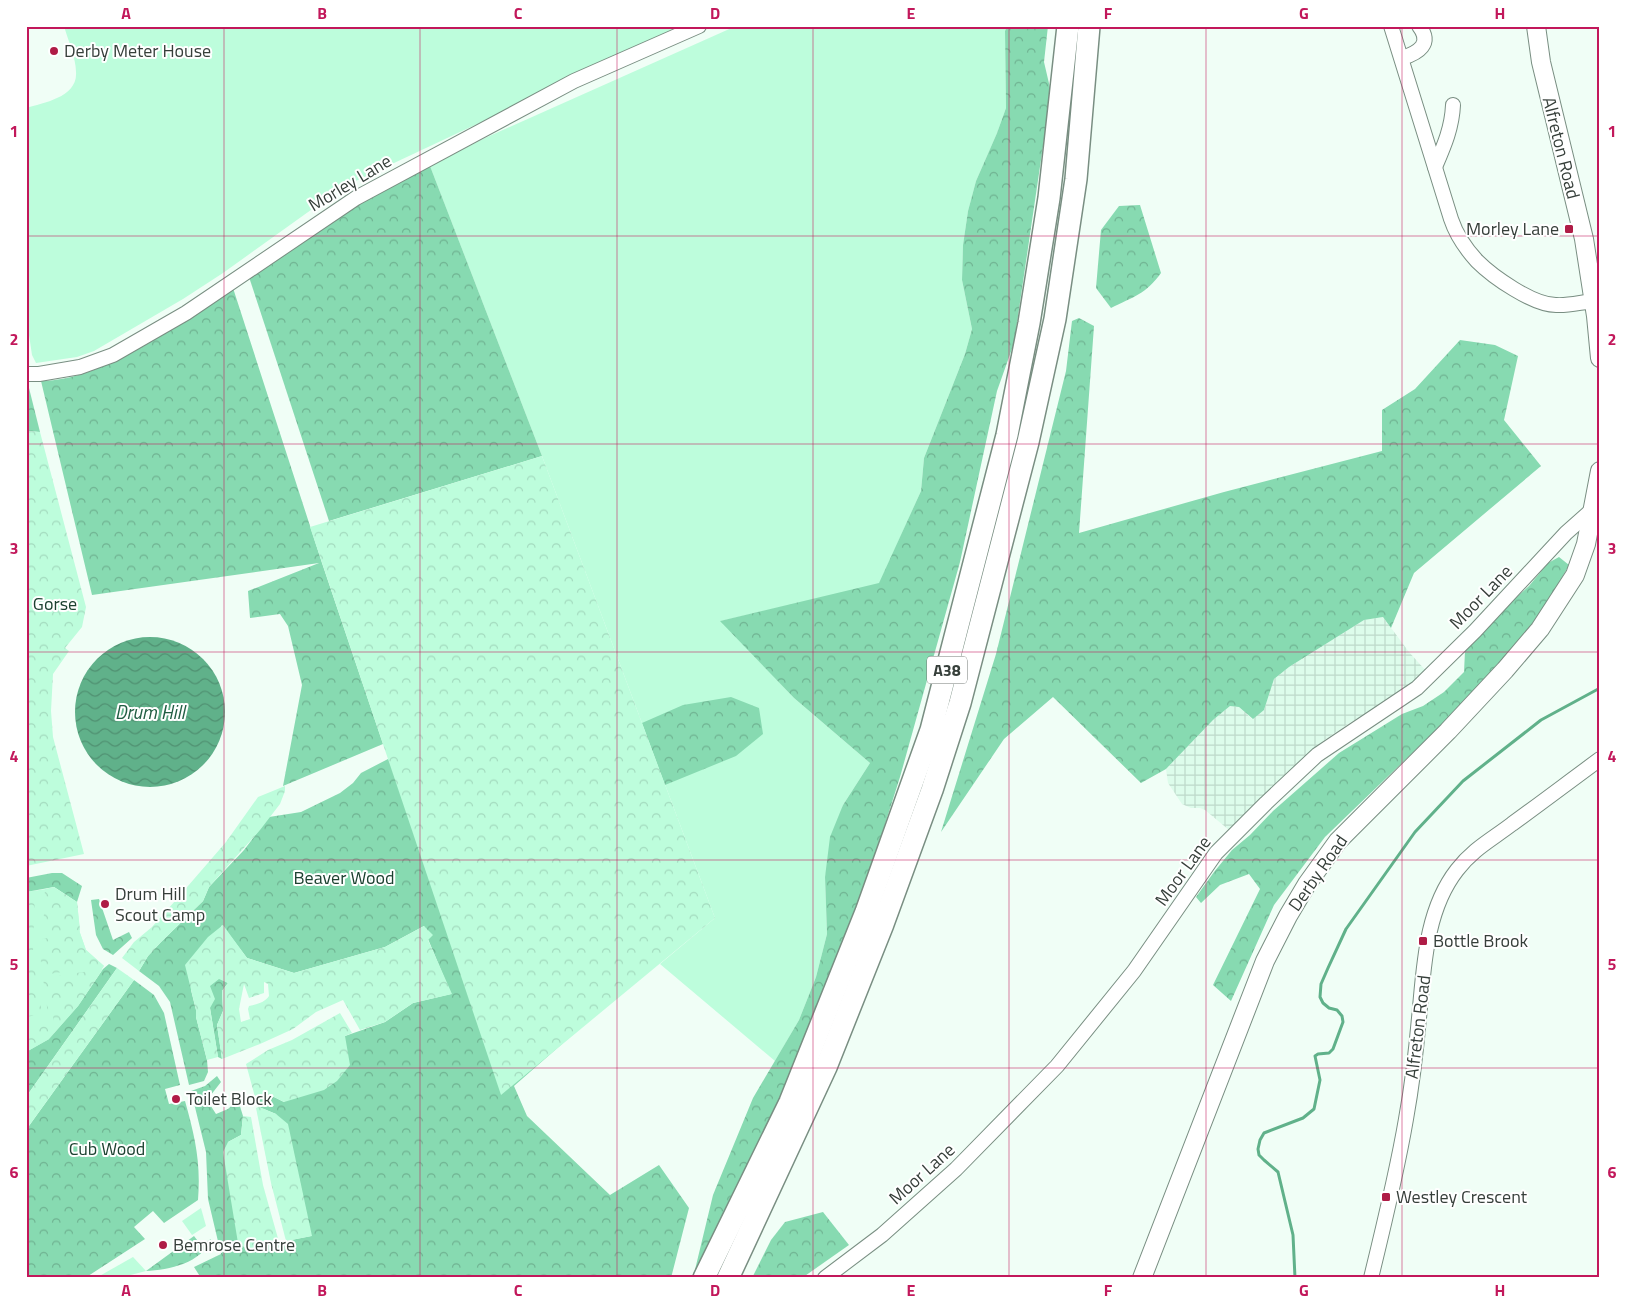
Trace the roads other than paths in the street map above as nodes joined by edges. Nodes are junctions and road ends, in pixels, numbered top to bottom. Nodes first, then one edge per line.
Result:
1 (699, 26) edge
2 (1068, 26) edge
3 (1089, 26) edge
4 (1391, 26) edge
5 (1419, 26) edge
6 (1536, 26) edge
7 (1402, 58) junction
8 (1453, 105) dead end
9 (1434, 167) junction
10 (1597, 311) edge
11 (1600, 358) edge
12 (26, 374) edge
13 (1600, 471) edge
14 (1593, 509) junction
15 (1600, 759) edge
16 (704, 1278) edge
17 (728, 1278) edge
18 (825, 1278) edge
19 (1142, 1278) edge
20 (1371, 1278) edge

1 - 12 street, Morley Lane
2 - 16 highway, A38
3 - 17 highway, A38
4 - 7 street
5 - 7 street
6 - 10 main road, Alfreton Road
7 - 9 street
8 - 9 street
9 - 10 street
10 - 11 main road, Alfreton Road
13 - 14 main road, Derby Road
14 - 18 street, Moor Lane
14 - 19 main road, Derby Road
15 - 20 street, Alfreton Road

